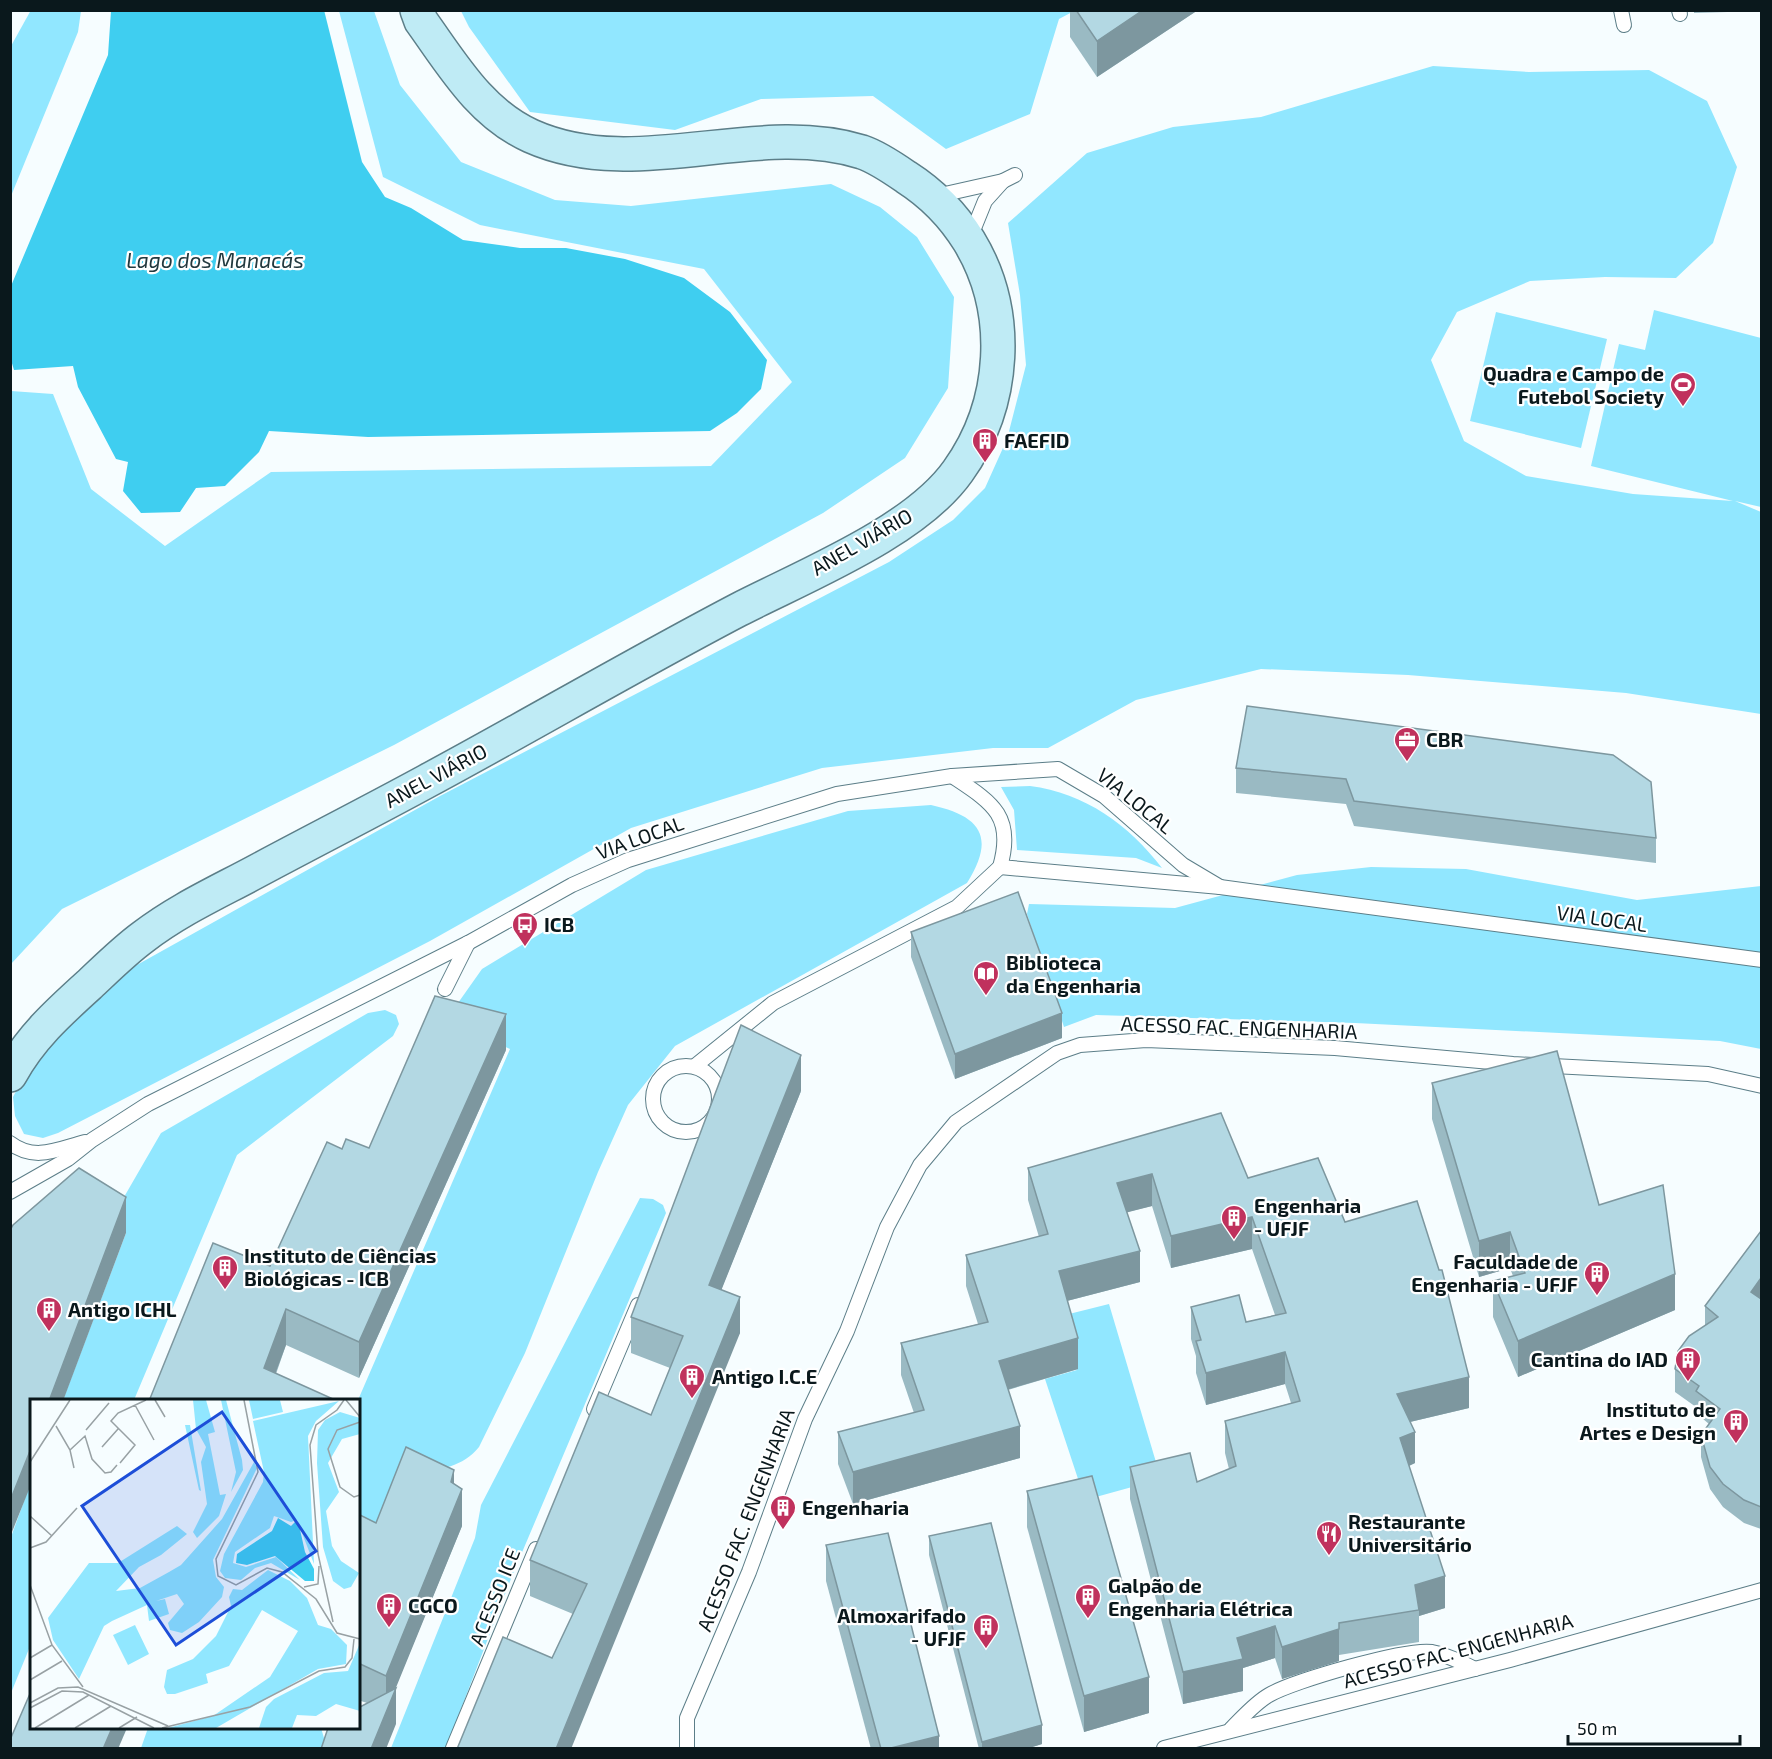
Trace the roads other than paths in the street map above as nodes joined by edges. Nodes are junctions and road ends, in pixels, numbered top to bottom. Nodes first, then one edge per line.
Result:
1 (417, 10) edge
2 (1621, 10) edge
3 (1624, 25) dead end
4 (934, 196) junction
5 (969, 241) junction
6 (952, 776) junction
7 (1000, 867) junction
8 (1220, 887) junction
9 (468, 943) junction
10 (1761, 960) edge
11 (446, 989) dead end
12 (695, 1066) junction
13 (10, 1075) edge
14 (1761, 1086) edge
15 (705, 1126) junction
16 (92, 1140) junction
17 (700, 1141) edge
18 (10, 1143) edge
19 (10, 1192) edge
20 (646, 1288) edge
21 (589, 1420) edge
22 (539, 1541) edge
23 (1761, 1590) edge
24 (1475, 1669) junction
25 (1230, 1730) junction
26 (453, 1749) edge
27 (687, 1749) edge
28 (1164, 1749) edge

1 - 4 main road, ANEL VIÁRIO
2 - 3 lane
4 - 5 main road, ANEL VIÁRIO
4 - 5 lane
5 - 13 main road, ANEL VIÁRIO
6 - 7 lane
6 - 8 lane, VIA LOCAL
6 - 9 lane, VIA LOCAL
7 - 8 lane
7 - 12 lane
8 - 10 lane, VIA LOCAL
9 - 11 lane
9 - 16 lane, VIA LOCAL
12 - 15 lane
12 - 15 lane
14 - 27 lane, ACESSO FAC. ENGENHARIA
15 - 17 lane
16 - 18 lane
16 - 19 lane
20 - 21 lane
22 - 26 lane, ACESSO ICE
23 - 24 lane, ACESSO FAC. ENGENHARIA
24 - 25 lane, ACESSO FAC. ENGENHARIA
24 - 25 lane
25 - 28 lane, ACESSO FAC. ENGENHARIA

